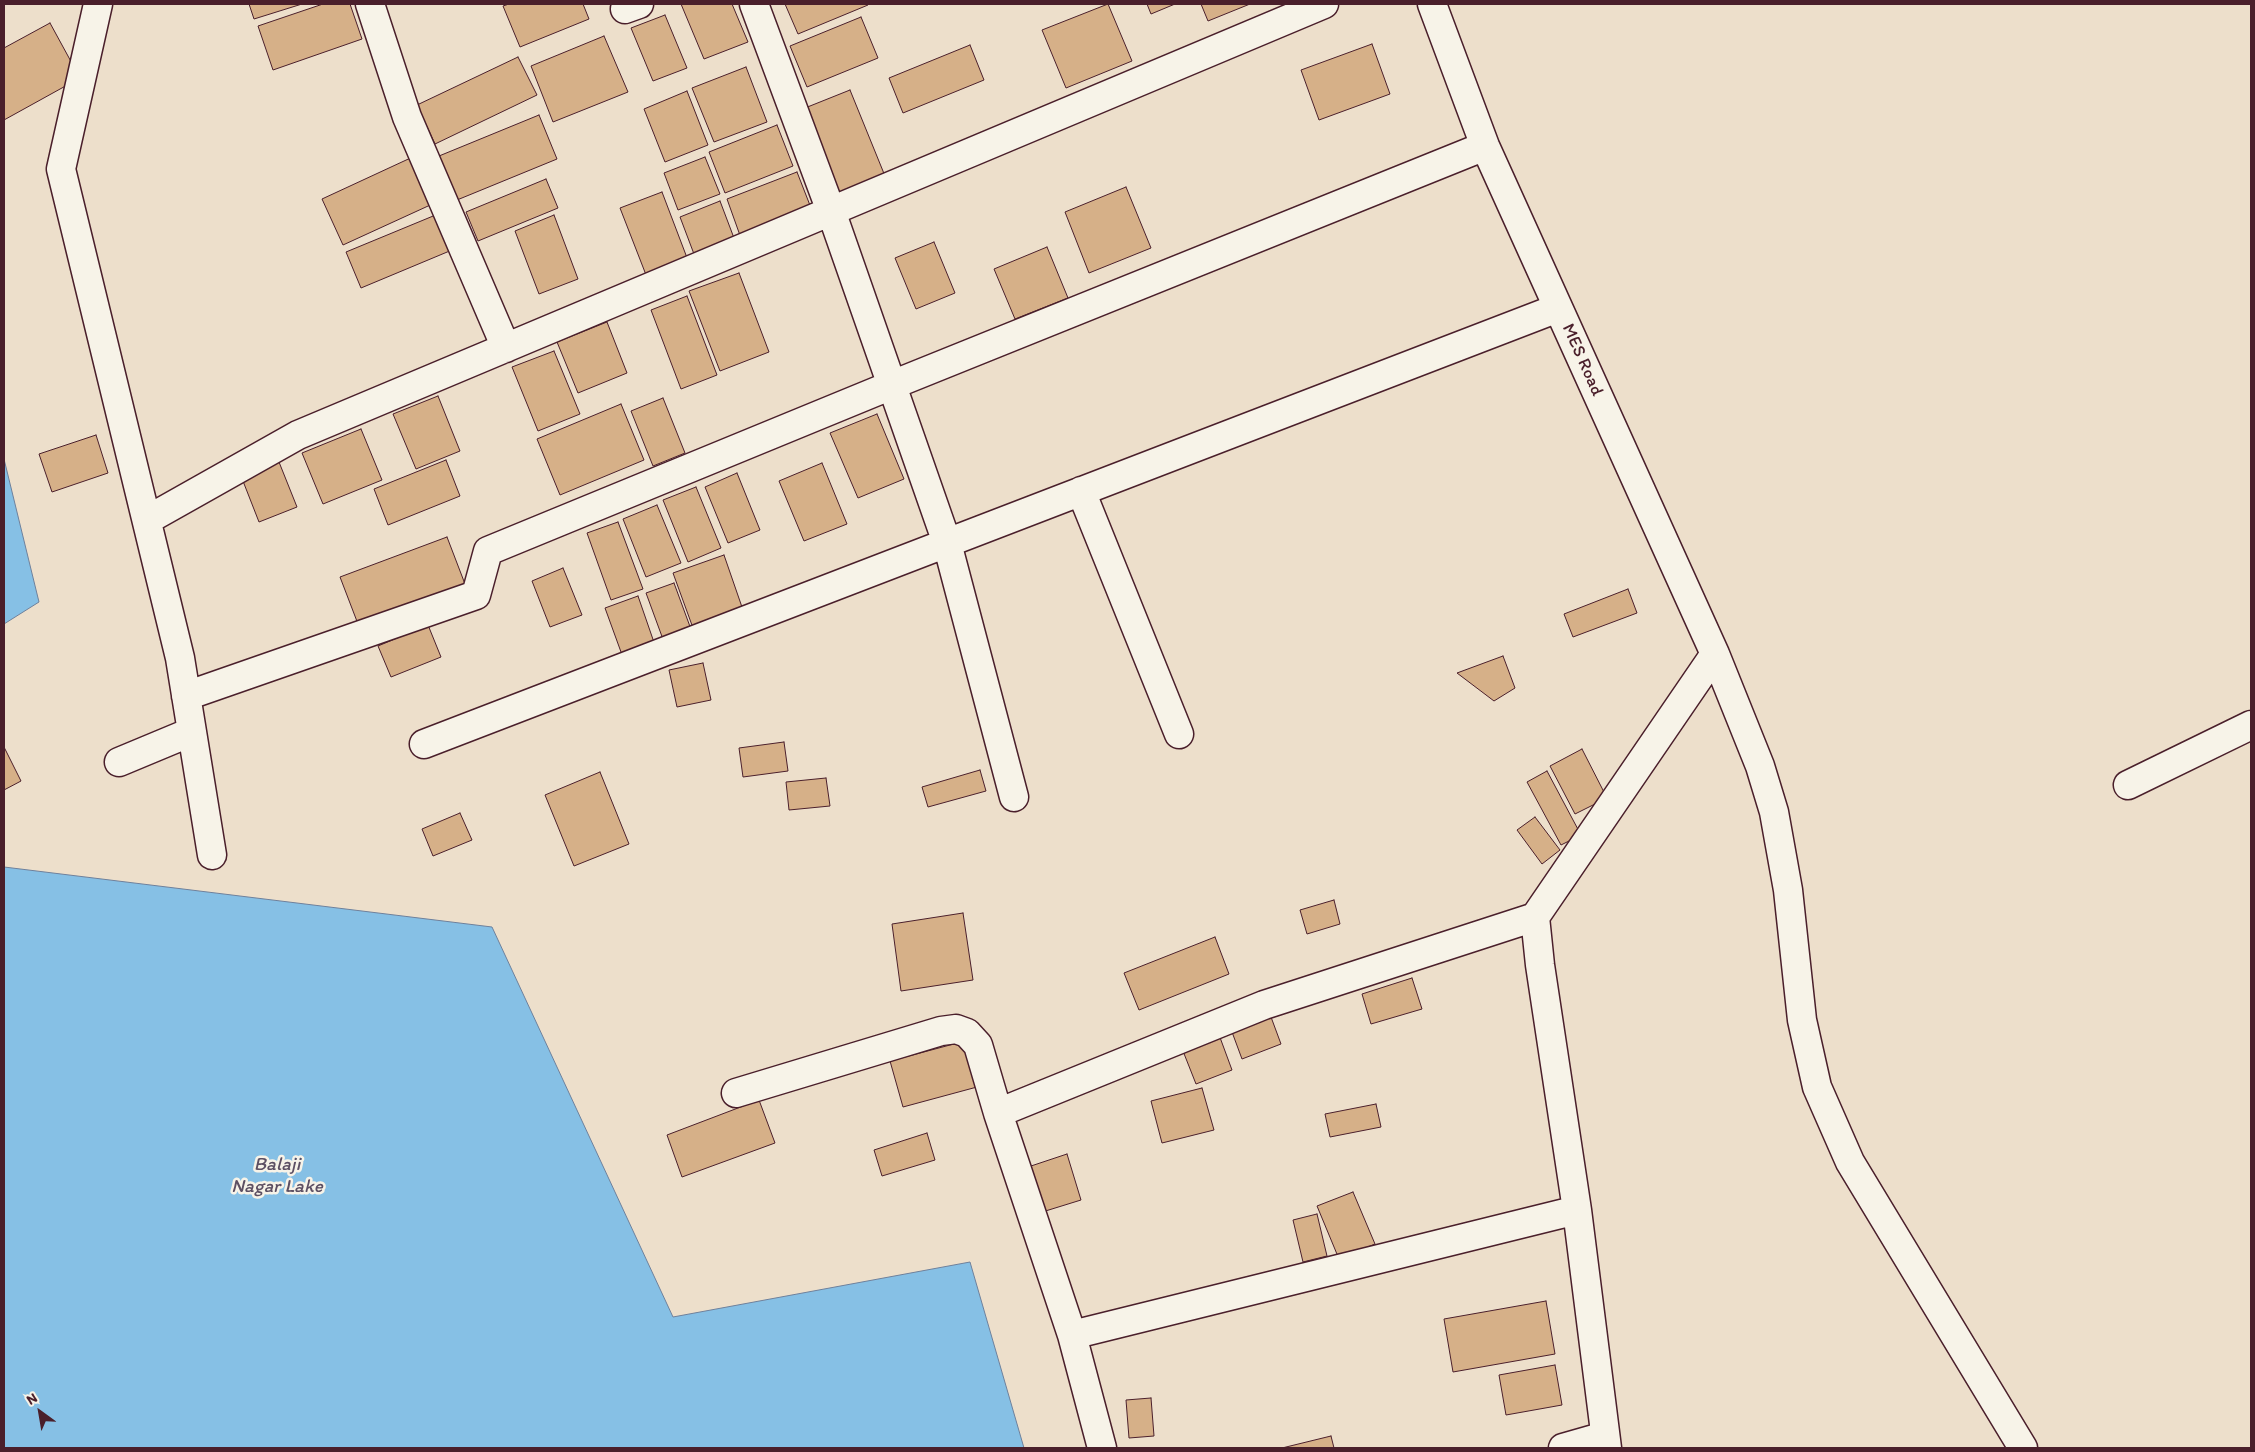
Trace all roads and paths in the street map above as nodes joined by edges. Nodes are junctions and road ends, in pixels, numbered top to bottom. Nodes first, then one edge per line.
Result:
1 (98, 4) edge
2 (370, 4) edge
3 (754, 4) edge
4 (1324, 4) edge
5 (1432, 4) edge
6 (1485, 146) junction
7 (831, 211) junction
8 (1558, 308) junction
9 (506, 348) junction
10 (892, 385) junction
11 (1081, 491) junction
12 (147, 520) junction
13 (947, 543) junction
14 (1716, 654) junction
15 (186, 696) junction
16 (2251, 725) edge
17 (192, 732) junction
18 (1179, 734) dead end
19 (424, 744) dead end
20 (119, 762) dead end
21 (2128, 785) dead end
22 (1014, 797) dead end
23 (212, 855) dead end
24 (1535, 917) junction
25 (736, 1093) dead end
26 (998, 1113) junction
27 (1577, 1210) junction
28 (1072, 1335) junction
29 (1606, 1442) edge
30 (1102, 1448) edge
31 (1563, 1448) edge
32 (2023, 1448) edge

1 - 12 street
2 - 9 street
3 - 7 street
4 - 7 street
5 - 6 street, MES Road
6 - 8 street, MES Road
6 - 10 street
7 - 9 street
7 - 10 street
8 - 11 street
8 - 14 street, MES Road
9 - 12 street
10 - 13 street
10 - 15 street
11 - 13 street
11 - 18 street
12 - 15 street
13 - 19 street
13 - 22 street
14 - 24 street
14 - 32 street, MES Road
15 - 17 street
16 - 21 street
17 - 20 street
17 - 23 street
24 - 26 street
24 - 27 street
25 - 26 street
26 - 28 street
27 - 28 street
27 - 29 street
28 - 30 street
29 - 31 street

